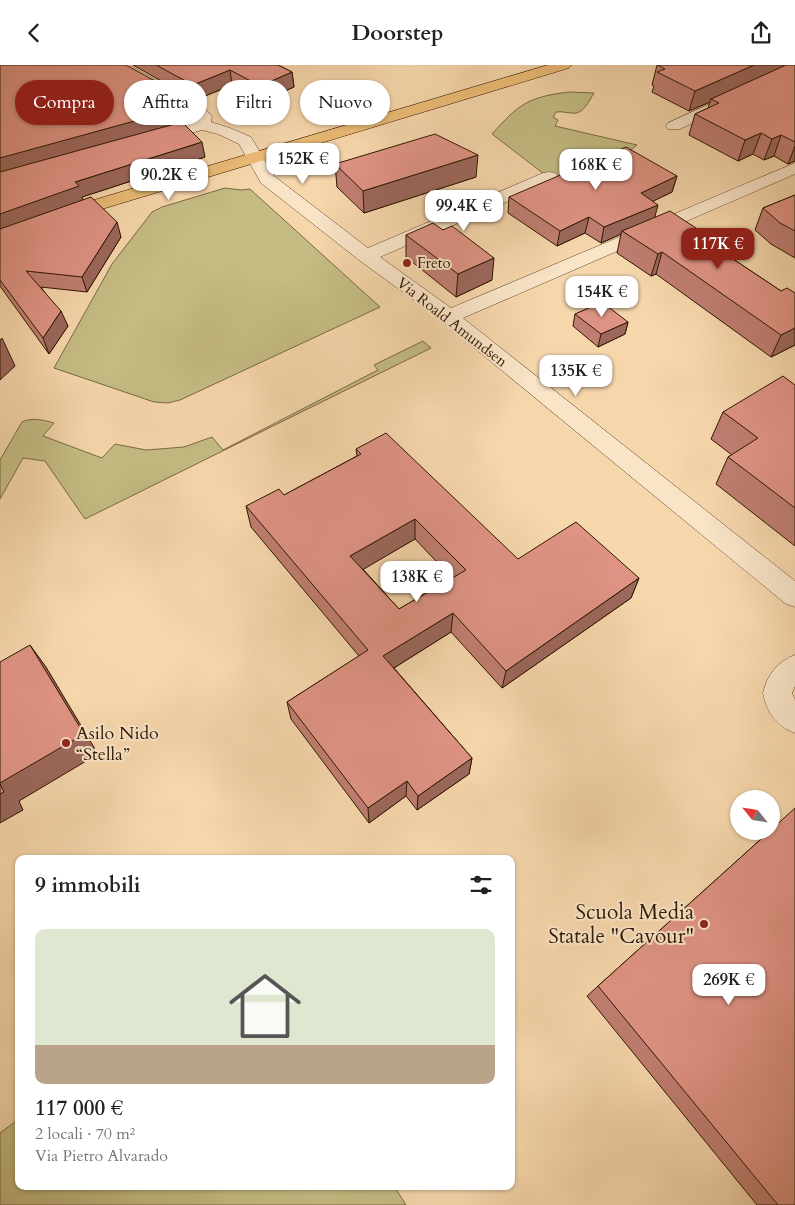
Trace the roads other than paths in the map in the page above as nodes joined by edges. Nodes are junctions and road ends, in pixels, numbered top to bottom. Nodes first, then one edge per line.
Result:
1 (118, 65) edge
2 (564, 65) edge
3 (795, 70) edge
4 (145, 80) edge
5 (202, 125) joint
6 (674, 125) dead end
7 (141, 141) edge
8 (255, 158) junction
9 (795, 169) edge
10 (549, 177) dead end
11 (0, 239) edge
12 (366, 256) junction
13 (448, 317) junction
14 (795, 595) edge
15 (795, 667) edge
16 (795, 720) edge

1 - 4 street
2 - 8 main road
3 - 6 street
5 - 7 street
5 - 8 street, Via Roald Amundsen
8 - 11 main road
8 - 12 street, Via Roald Amundsen
9 - 13 street
10 - 12 street
12 - 13 street, Via Roald Amundsen
13 - 14 street, Via Roald Amundsen
15 - 16 street

